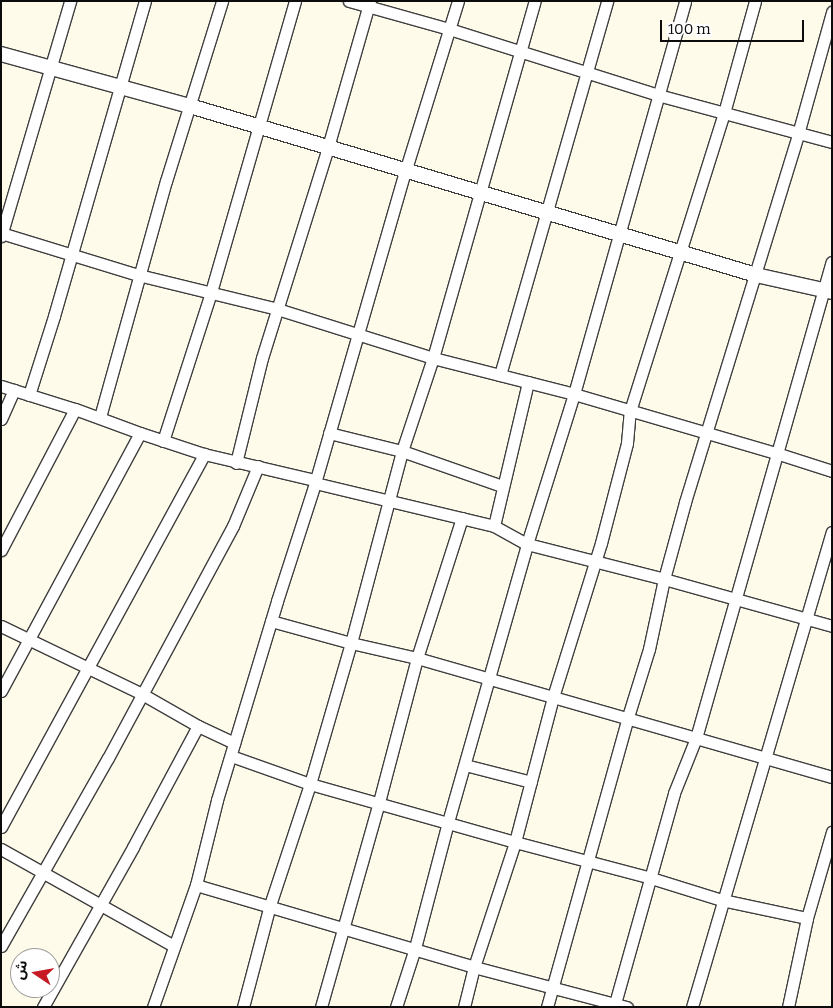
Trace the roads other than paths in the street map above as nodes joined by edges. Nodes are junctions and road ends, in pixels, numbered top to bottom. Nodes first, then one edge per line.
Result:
1 (70, 1) edge
2 (145, 1) edge
3 (222, 1) edge
4 (295, 1) edge
5 (349, 1) edge
6 (458, 1) edge
7 (535, 1) edge
8 (607, 1) edge
9 (685, 1) edge
10 (754, 1) edge
11 (369, 4) edge
12 (832, 12) edge
13 (449, 29) junction
14 (520, 51) junction
15 (1, 54) edge
16 (51, 66) junction
17 (587, 73) junction
18 (121, 86) junction
19 (658, 96) junction
20 (190, 106) junction
21 (724, 114) junction
22 (258, 126) junction
23 (798, 134) junction
24 (832, 142) edge
25 (328, 147) junction
26 (405, 172) junction
27 (480, 194) junction
28 (547, 213) junction
29 (2, 234) edge
30 (618, 234) junction
31 (681, 253) junction
32 (72, 255) junction
33 (832, 262) edge
34 (138, 275) junction
35 (756, 275) junction
36 (828, 291) edge
37 (211, 292) junction
38 (277, 309) junction
39 (358, 335) junction
40 (433, 358) junction
41 (500, 375) junction
42 (528, 382) junction
43 (1, 386) edge
44 (14, 390) junction
45 (574, 394) junction
46 (29, 395) junction
47 (76, 409) junction
48 (630, 411) junction
49 (100, 417) junction
50 (1, 419) edge
51 (140, 433) junction
52 (329, 433) junction
53 (706, 433) junction
54 (163, 441) junction
55 (402, 451) junction
56 (776, 453) junction
57 (204, 454) junction
58 (236, 463) junction
59 (258, 466) junction
60 (832, 471) edge
61 (315, 481) junction
62 (502, 486) junction
63 (390, 502) junction
64 (462, 518) junction
65 (494, 526) junction
66 (832, 532) edge
67 (527, 544) junction
68 (1, 550) edge
69 (595, 560) junction
70 (664, 578) junction
71 (736, 598) junction
72 (807, 619) junction
73 (271, 621) junction
74 (1, 626) edge
75 (832, 626) edge
76 (30, 641) junction
77 (351, 643) junction
78 (417, 658) junction
79 (88, 670) junction
80 (490, 678) junction
81 (1, 691) edge
82 (142, 694) junction
83 (553, 697) junction
84 (627, 720) junction
85 (198, 726) junction
86 (696, 738) junction
87 (234, 743) junction
88 (231, 756) junction
89 (765, 758) junction
90 (465, 765) junction
91 (832, 777) edge
92 (531, 782) junction
93 (310, 784) junction
94 (379, 802) junction
95 (448, 822) junction
96 (1, 827) edge
97 (832, 832) edge
98 (515, 842) junction
99 (1, 849) edge
100 (587, 862) junction
101 (43, 874) junction
102 (651, 878) junction
103 (196, 884) junction
104 (722, 900) junction
105 (270, 905) junction
106 (100, 906) junction
107 (807, 918) junction
108 (345, 927) junction
109 (1, 946) edge
110 (174, 946) junction
111 (415, 948) junction
112 (474, 967) junction
113 (552, 989) junction
114 (615, 1005) edge
115 (43, 1007) edge
116 (153, 1007) edge
117 (243, 1007) edge
118 (321, 1007) edge
119 (396, 1007) edge
120 (464, 1007) edge
121 (548, 1007) edge
122 (627, 1007) edge
123 (692, 1007) edge
124 (788, 1007) edge

1 - 16 street
2 - 18 street
3 - 20 street
4 - 22 street
5 - 11 street
6 - 13 street
7 - 14 street
8 - 17 street
9 - 19 street
10 - 21 street
11 - 13 street
11 - 25 street
12 - 23 street
13 - 14 street
13 - 26 street
14 - 17 street
14 - 27 street
15 - 16 street
16 - 18 street
16 - 29 street
17 - 19 street
17 - 28 street
18 - 20 street
18 - 32 street
19 - 21 street
19 - 30 street
20 - 22 street
20 - 34 street
21 - 23 street
21 - 31 street
22 - 25 street
22 - 37 street
23 - 24 street
23 - 35 street
25 - 26 street
25 - 38 street
26 - 27 street
26 - 39 street
27 - 28 street
27 - 40 street
28 - 30 street
28 - 41 street
29 - 32 street
30 - 31 street
30 - 45 street
31 - 35 street
31 - 48 street
32 - 34 street
32 - 46 street
33 - 36 street
34 - 37 street
34 - 49 street
35 - 36 street
35 - 53 street
36 - 56 street
37 - 38 street
37 - 54 street
38 - 39 street
38 - 58 street
39 - 40 street
39 - 52 street
40 - 41 street
40 - 55 street
41 - 42 street
42 - 45 street
42 - 62 street
43 - 44 street
44 - 46 street
44 - 50 street
45 - 48 street
45 - 67 street
46 - 47 street
47 - 49 street
47 - 68 street
48 - 53 street
48 - 69 street
49 - 51 street
51 - 54 street
51 - 76 street
52 - 55 street
52 - 61 street
53 - 56 street
53 - 70 street
54 - 57 street
55 - 62 street
55 - 63 street
56 - 60 street
56 - 71 street
57 - 58 street
57 - 79 street
58 - 59 street
59 - 61 street
59 - 82 street
61 - 63 street
61 - 73 street
62 - 65 street
63 - 64 street
63 - 77 street
64 - 65 street
64 - 78 street
65 - 67 street
66 - 72 street
67 - 69 street
67 - 80 street
69 - 70 street
69 - 83 street
70 - 71 street
70 - 84 street
71 - 72 street
71 - 86 street
72 - 75 street
72 - 89 street
73 - 77 street
73 - 87 street
74 - 76 street
76 - 79 street
76 - 81 street
77 - 78 street
77 - 93 street
78 - 80 street
78 - 94 street
79 - 82 street
79 - 96 street
80 - 83 street
80 - 90 street
82 - 85 street
82 - 101 street
83 - 84 street
83 - 92 street
84 - 86 street
84 - 100 street
85 - 87 street
85 - 106 street
86 - 89 street
86 - 102 street
87 - 88 street
88 - 93 street
88 - 103 street
89 - 91 street
89 - 104 street
90 - 92 street
90 - 95 street
92 - 98 street
93 - 94 street
93 - 105 street
94 - 95 street
94 - 108 street
95 - 98 street
95 - 111 street
97 - 107 street
98 - 100 street
98 - 112 street
99 - 101 street
100 - 102 street
100 - 113 street
101 - 106 street
101 - 109 street
102 - 104 street
102 - 114 street
103 - 105 street
103 - 110 street
104 - 107 street
104 - 123 street
105 - 108 street
105 - 117 street
106 - 110 street
106 - 115 street
107 - 124 street
108 - 111 street
108 - 118 street
110 - 116 street
111 - 112 street
111 - 119 street
112 - 113 street
112 - 120 street
113 - 114 street
113 - 121 street
114 - 122 street

